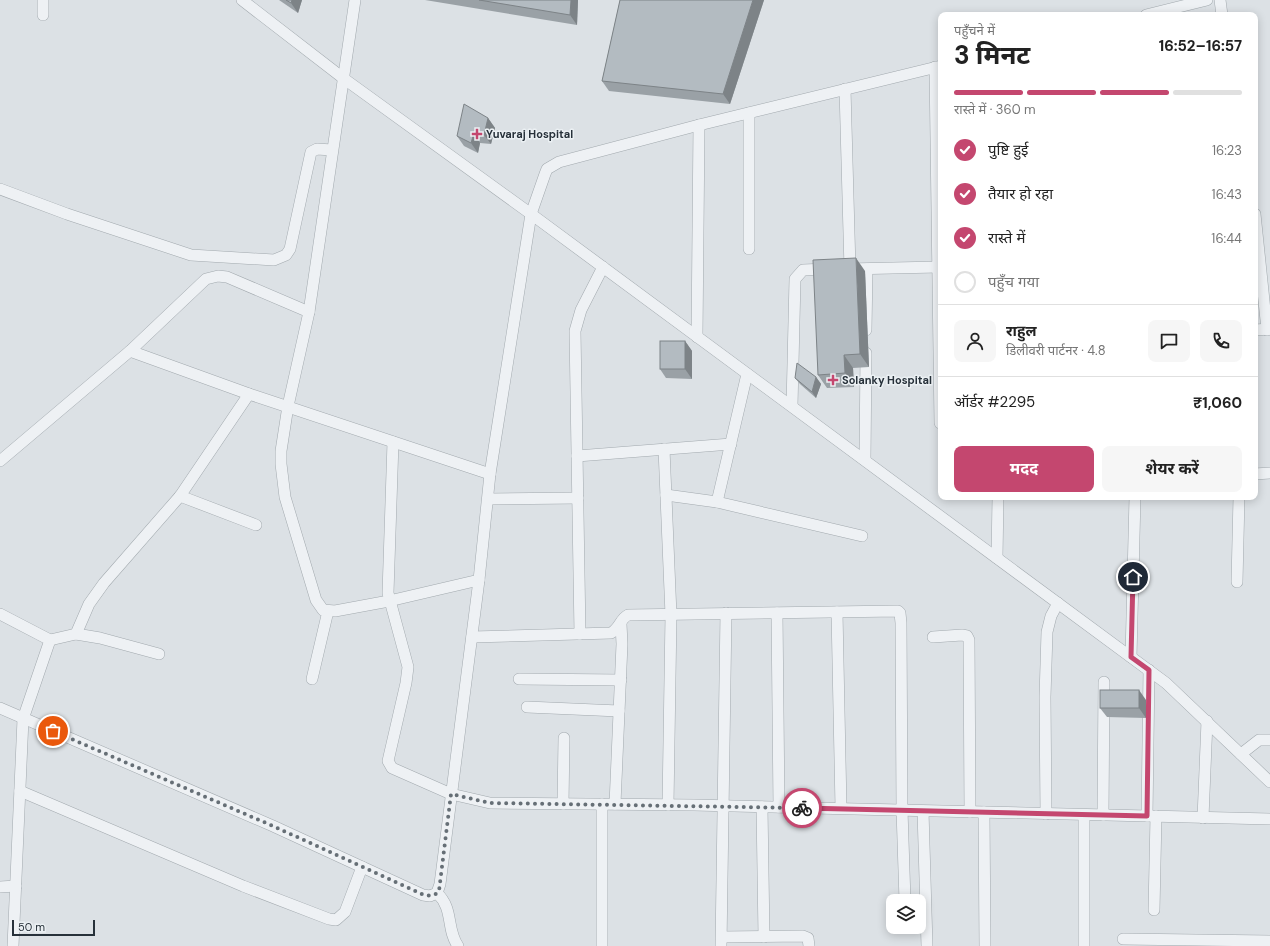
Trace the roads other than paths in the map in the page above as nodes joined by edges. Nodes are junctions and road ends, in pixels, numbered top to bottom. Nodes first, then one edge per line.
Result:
1 (43, 0) edge
2 (242, 0) edge
3 (355, 0) edge
4 (1207, 0) edge
5 (1220, 0) edge
6 (1158, 12) edge
7 (1222, 12) edge
8 (43, 15) dead end
9 (938, 66) edge
10 (343, 78) junction
11 (845, 89) junction
12 (748, 113) junction
13 (700, 125) junction
14 (332, 150) junction
15 (0, 189) edge
16 (531, 214) junction
17 (1258, 239) edge
18 (749, 249) dead end
19 (603, 267) junction
20 (867, 268) junction
21 (938, 268) joint
22 (850, 269) junction
23 (308, 312) junction
24 (1269, 329) edge
25 (1258, 330) edge
26 (697, 336) junction
27 (130, 351) junction
28 (747, 374) junction
29 (249, 394) junction
30 (288, 406) junction
31 (792, 406) junction
32 (393, 442) junction
33 (731, 444) junction
34 (664, 449) junction
35 (577, 456) junction
36 (865, 460) junction
37 (0, 461) edge
38 (1270, 473) edge
39 (490, 474) junction
40 (1258, 474) edge
41 (666, 495) junction
42 (180, 496) junction
43 (578, 498) junction
44 (488, 499) junction
45 (998, 500) edge
46 (1135, 500) edge
47 (1239, 500) edge
48 (717, 502) junction
49 (256, 525) dead end
50 (862, 536) dead end
51 (997, 558) junction
52 (479, 580) junction
53 (1237, 582) dead end
54 (389, 601) junction
55 (1058, 603) junction
56 (328, 611) junction
57 (837, 612) junction
58 (777, 613) junction
59 (0, 614) edge
60 (726, 614) junction
61 (671, 615) junction
62 (621, 624) junction
63 (76, 634) junction
64 (580, 634) junction
65 (472, 637) junction
66 (933, 637) dead end
67 (50, 640) junction
68 (159, 654) dead end
69 (1131, 657) junction
70 (1149, 670) junction
71 (312, 679) dead end
72 (519, 679) dead end
73 (621, 680) junction
74 (1104, 682) dead end
75 (527, 707) dead end
76 (0, 708) edge
77 (619, 711) junction
78 (23, 718) junction
79 (1207, 721) junction
80 (564, 738) dead end
81 (1270, 740) edge
82 (1241, 754) junction
83 (1270, 782) edge
84 (20, 791) junction
85 (451, 794) junction
86 (563, 804) junction
87 (602, 804) junction
88 (615, 804) junction
89 (668, 805) junction
90 (725, 806) junction
91 (762, 806) junction
92 (779, 807) junction
93 (841, 808) junction
94 (902, 810) junction
95 (924, 811) junction
96 (970, 812) junction
97 (984, 812) junction
98 (1046, 814) junction
99 (1084, 815) junction
100 (1103, 815) junction
101 (1151, 816) junction
102 (1203, 818) junction
103 (1270, 819) edge
104 (362, 867) junction
105 (16, 886) junction
106 (0, 887) edge
107 (437, 893) junction
108 (905, 894) edge
109 (1154, 910) dead end
110 (764, 937) junction
111 (1123, 939) dead end
112 (1270, 941) edge
113 (722, 942) edge
114 (1205, 943) edge
115 (13, 946) edge
116 (458, 946) edge
117 (602, 946) edge
118 (809, 946) edge
119 (927, 946) edge
120 (985, 946) edge
121 (1084, 946) edge

1 - 8 street
2 - 10 street
3 - 10 street
4 - 6 street
5 - 7 street
9 - 11 street
9 - 21 street
10 - 14 street
10 - 16 street
11 - 12 street
11 - 22 street
12 - 13 street
12 - 18 street
13 - 16 street
13 - 26 street
14 - 15 street
14 - 23 street
16 - 19 street
16 - 39 street
17 - 24 street
19 - 26 street
19 - 35 street
20 - 21 street
20 - 22 street
20 - 36 street
22 - 31 street
23 - 27 street
23 - 30 street
24 - 25 street
26 - 28 street
27 - 29 street
27 - 37 street
28 - 31 street
28 - 33 street
29 - 30 street
29 - 42 street
30 - 32 street
30 - 56 street
31 - 36 street
32 - 39 street
32 - 54 street
33 - 34 street
33 - 48 street
34 - 35 street
34 - 41 street
35 - 43 street
36 - 51 street
38 - 40 street
39 - 44 street
41 - 48 street
41 - 61 street
42 - 49 street
42 - 63 street
43 - 44 street
43 - 64 street
44 - 52 street
45 - 51 street
46 - 69 street
47 - 53 street
48 - 50 street
51 - 55 street
52 - 54 street
52 - 65 street
54 - 56 street
54 - 85 street
55 - 69 street
55 - 98 street
56 - 71 street
57 - 58 street
57 - 93 street
57 - 94 street
58 - 60 street
58 - 92 street
59 - 67 street
60 - 61 street
60 - 90 street
61 - 62 street
61 - 89 street
62 - 64 street
62 - 73 street
63 - 67 street
63 - 68 street
64 - 65 street
65 - 85 street
66 - 96 street
67 - 78 street
69 - 70 street
70 - 79 street
70 - 101 street
72 - 73 street
73 - 77 street
74 - 100 street
75 - 77 street
76 - 78 street
77 - 88 street
78 - 84 street
78 - 104 street
79 - 82 street
79 - 102 street
80 - 86 street
81 - 82 street
82 - 83 street
84 - 104 street
84 - 105 street
85 - 86 street
85 - 107 street
86 - 87 street
87 - 88 street
87 - 117 street
88 - 89 street
89 - 90 street
90 - 91 street
90 - 113 street
91 - 92 street
91 - 110 street
92 - 93 street
93 - 94 street
94 - 95 street
94 - 108 street
95 - 96 street
95 - 119 street
96 - 97 street
97 - 98 street
97 - 120 street
98 - 99 street
99 - 100 street
99 - 121 street
100 - 101 street
101 - 102 street
101 - 109 street
102 - 103 street
104 - 107 street
105 - 106 street
105 - 115 street
107 - 116 street
110 - 113 street
110 - 118 street
111 - 114 street
112 - 114 street

